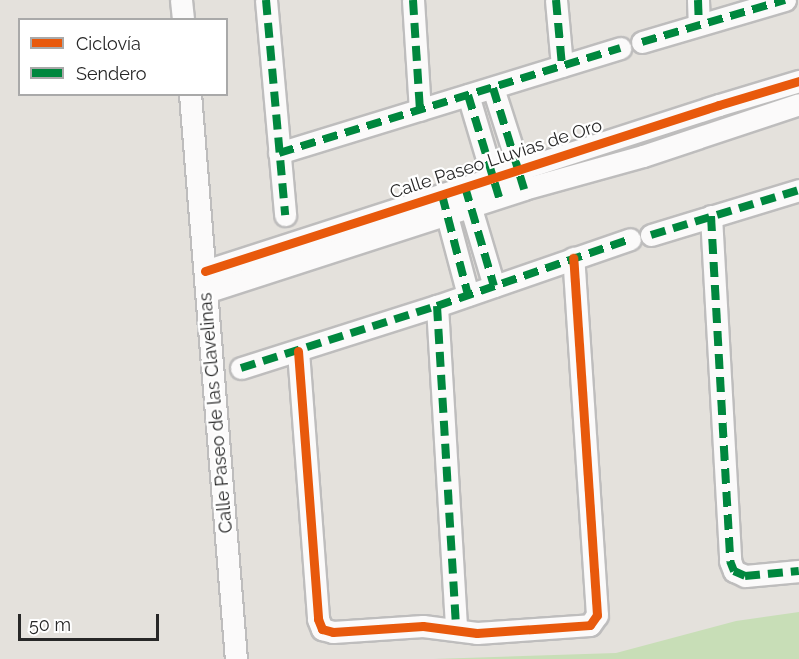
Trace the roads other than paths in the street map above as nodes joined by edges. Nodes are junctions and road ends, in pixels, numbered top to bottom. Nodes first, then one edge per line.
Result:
1 (181, 0) edge
2 (266, 0) edge
3 (412, 0) edge
4 (556, 0) edge
5 (698, 0) edge
6 (785, 0) edge
7 (183, 18) edge
8 (699, 23) junction
9 (642, 42) dead end
10 (620, 48) dead end
11 (562, 66) junction
12 (799, 81) edge
13 (493, 88) junction
14 (468, 95) junction
15 (190, 96) edge
16 (799, 104) edge
17 (420, 110) junction
18 (279, 153) junction
19 (521, 179) junction
20 (496, 187) junction
21 (799, 190) edge
22 (468, 197) junction
23 (443, 205) junction
24 (285, 215) dead end
25 (711, 216) junction
26 (651, 235) dead end
27 (630, 238) dead end
28 (573, 258) junction
29 (205, 271) junction
30 (494, 286) junction
31 (206, 292) junction
32 (468, 295) junction
33 (437, 306) junction
34 (298, 351) junction
35 (241, 368) dead end
36 (799, 571) edge
37 (456, 629) junction
38 (236, 659) edge

1 - 7 street
2 - 18 street
3 - 17 street
4 - 11 street
5 - 8 street
6 - 8 street
8 - 9 street
10 - 11 street
11 - 13 street
12 - 19 street, Calle Paseo Lluvias de Oro
13 - 14 street
13 - 19 street
14 - 17 street
14 - 20 street
15 - 29 street, Calle Paseo de las Clavelinas
16 - 19 street, Calle Paseo Lluvias de Oro
17 - 18 street
18 - 24 street
19 - 20 street, Calle Paseo Lluvias de Oro
20 - 22 street, Calle Paseo Lluvias de Oro
21 - 25 street
22 - 23 street, Calle Paseo Lluvias de Oro
22 - 30 street
23 - 29 street, Calle Paseo Lluvias de Oro
23 - 31 street, Calle Paseo Lluvias de Oro
23 - 32 street
25 - 26 street
25 - 36 street
27 - 28 street
28 - 30 street
28 - 37 street
29 - 31 street, Calle Paseo de las Clavelinas
30 - 32 street
31 - 38 street, Calle Paseo de las Clavelinas
32 - 33 street
33 - 34 street
33 - 37 street
34 - 35 street
34 - 37 street

